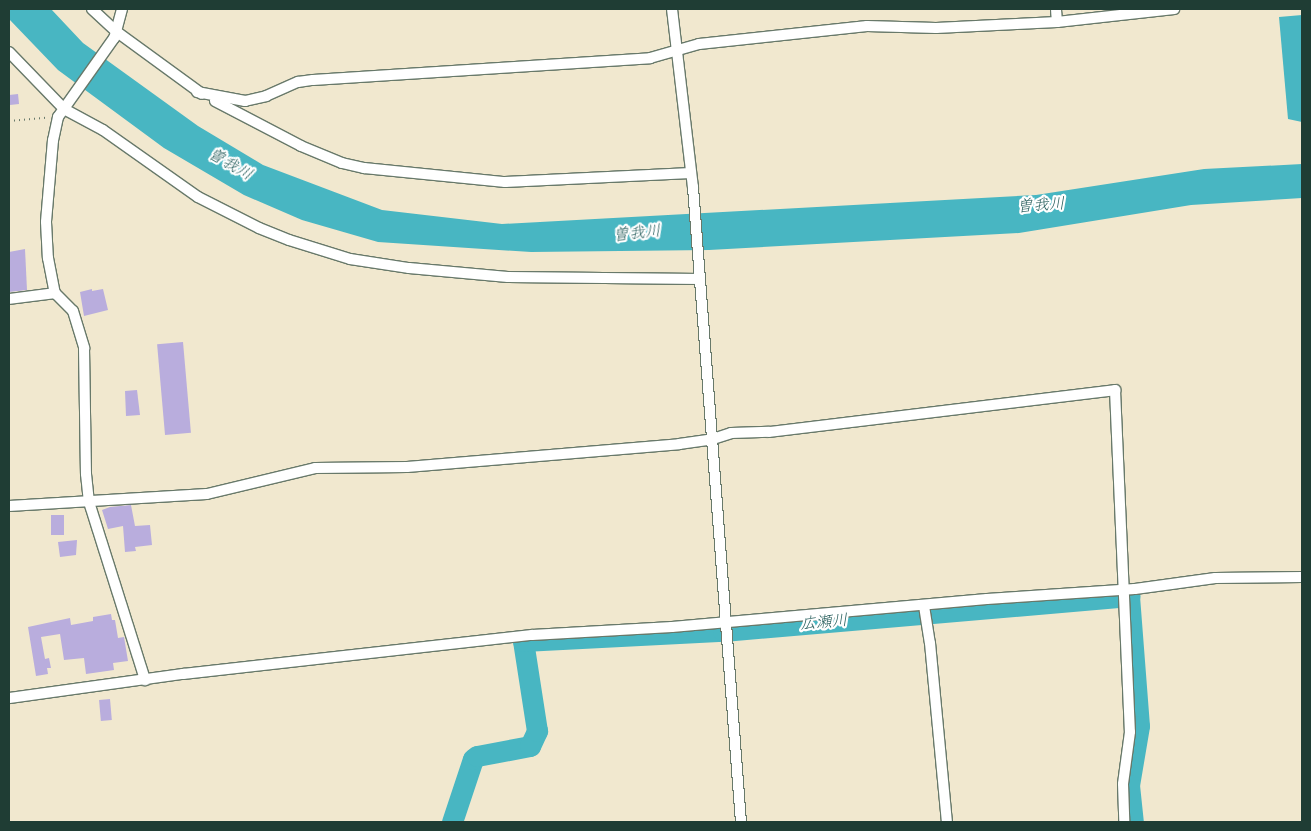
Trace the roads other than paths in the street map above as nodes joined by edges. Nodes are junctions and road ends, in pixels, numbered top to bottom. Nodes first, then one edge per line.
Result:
1 (92, 9) edge
2 (122, 9) edge
3 (672, 9) edge
4 (1056, 9) edge
5 (1174, 9) edge
6 (1057, 22) junction
7 (116, 35) junction
8 (678, 49) junction
9 (9, 52) edge
10 (198, 92) junction
11 (61, 114) junction
12 (691, 172) junction
13 (700, 279) junction
14 (55, 293) junction
15 (9, 299) edge
16 (713, 439) junction
17 (90, 502) junction
18 (9, 506) edge
19 (1302, 577) edge
20 (1123, 589) junction
21 (924, 606) junction
22 (726, 621) junction
23 (145, 680) junction
24 (9, 698) edge
25 (741, 822) edge
26 (947, 822) edge
27 (1124, 822) edge

1 - 7 street
2 - 7 street
3 - 8 street
4 - 6 street
5 - 6 street
6 - 8 street
7 - 10 street
7 - 11 street
8 - 10 street
8 - 12 street
9 - 11 street
10 - 12 street
11 - 13 street
11 - 14 street
12 - 13 street
13 - 16 street
14 - 15 street
14 - 17 street
16 - 17 street
16 - 20 street
16 - 22 street
17 - 18 street
17 - 23 street
19 - 20 street
20 - 21 street
20 - 27 street
21 - 22 street
21 - 26 street
22 - 23 street
22 - 25 street
23 - 24 street

